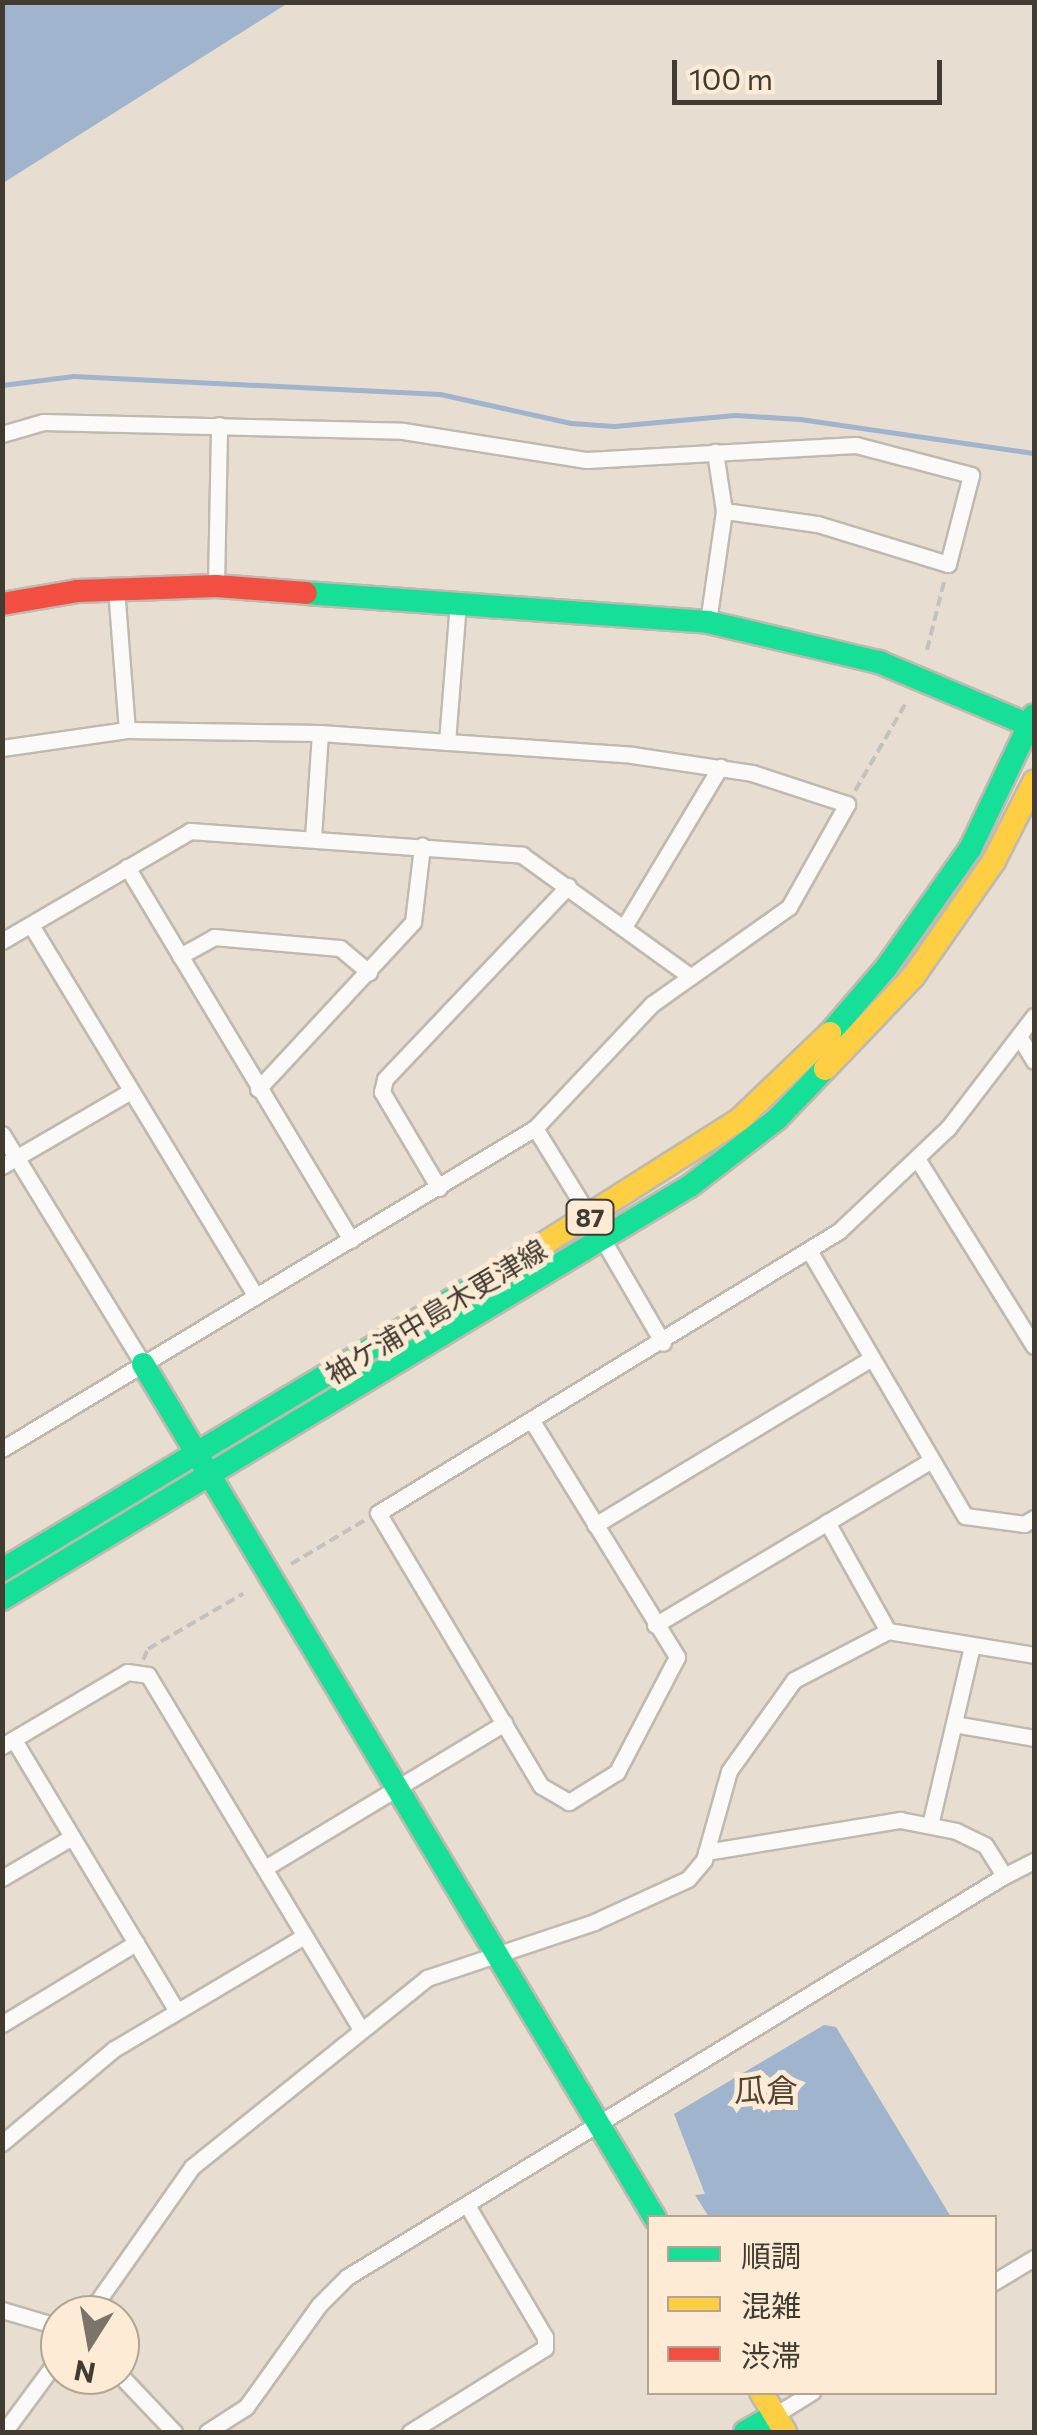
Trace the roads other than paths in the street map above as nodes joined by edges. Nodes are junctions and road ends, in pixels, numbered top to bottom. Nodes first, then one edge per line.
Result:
1 (219, 426) junction
2 (2, 434) edge
3 (716, 452) junction
4 (724, 510) junction
5 (216, 586) junction
6 (116, 588) junction
7 (458, 602) junction
8 (2, 604) edge
9 (708, 622) junction
10 (1033, 723) edge
11 (127, 730) junction
12 (320, 733) junction
13 (448, 742) junction
14 (2, 748) edge
15 (720, 767) junction
16 (1034, 782) edge
17 (313, 838) junction
18 (422, 846) junction
19 (127, 867) junction
20 (568, 886) junction
21 (31, 925) junction
22 (624, 926) junction
23 (2, 940) edge
24 (180, 956) junction
25 (369, 972) junction
26 (692, 977) junction
27 (1034, 1016) edge
28 (1019, 1036) junction
29 (1034, 1061) edge
30 (258, 1089) junction
31 (130, 1092) junction
32 (535, 1128) junction
33 (2, 1134) edge
34 (918, 1160) junction
35 (10, 1162) edge
36 (438, 1188) junction
37 (590, 1217) junction
38 (350, 1240) junction
39 (603, 1240) junction
40 (810, 1252) junction
41 (256, 1296) junction
42 (663, 1343) junction
43 (1034, 1346) edge
44 (872, 1358) junction
45 (143, 1364) junction
46 (532, 1421) junction
47 (5, 1441) edge
48 (932, 1460) junction
49 (203, 1466) junction
50 (1034, 1518) edge
51 (827, 1522) junction
52 (595, 1525) junction
53 (2, 1570) edge
54 (2, 1600) edge
55 (655, 1624) junction
56 (888, 1631) junction
57 (972, 1646) junction
58 (1034, 1654) edge
59 (504, 1723) junction
60 (954, 1724) junction
61 (1034, 1738) edge
62 (8, 1743) edge
63 (396, 1788) junction
64 (930, 1825) junction
65 (72, 1837) junction
66 (706, 1852) junction
67 (1034, 1861) edge
68 (265, 1868) junction
69 (1004, 1876) junction
70 (2, 1878) edge
71 (304, 1936) junction
72 (136, 1943) junction
73 (494, 1952) junction
74 (177, 2011) junction
75 (2, 2024) edge
76 (361, 2029) junction
77 (600, 2126) junction
78 (2, 2143) edge
79 (467, 2205) junction
80 (653, 2215) edge
81 (1034, 2258) edge
82 (997, 2280) edge
83 (102, 2295) edge
84 (2, 2310) edge
85 (40, 2322) edge
86 (40, 2383) edge
87 (139, 2395) edge
88 (763, 2395) edge
89 (809, 2395) edge
90 (780, 2424) edge
91 (418, 2430) edge
92 (4, 2432) edge
93 (174, 2432) edge
94 (207, 2432) edge
95 (745, 2432) edge

1 - 2 street
1 - 3 street
1 - 5 street
3 - 4 street
3 - 4 street
4 - 9 street
5 - 6 main road
5 - 7 main road
6 - 8 main road
6 - 11 street
7 - 9 main road
7 - 13 street
9 - 10 main road
10 - 37 main road, 袖ケ浦中島木更津線 / 87
11 - 12 street
11 - 14 street
12 - 13 street
12 - 17 street
13 - 15 street
15 - 22 street
15 - 26 street
16 - 39 main road, 袖ケ浦中島木更津線 / 87
17 - 18 street
17 - 19 street
18 - 20 street
18 - 25 street
19 - 21 street
19 - 24 street
20 - 22 street
20 - 36 street
21 - 23 street
21 - 31 street
22 - 26 street
24 - 25 street
24 - 30 street
25 - 30 street
26 - 32 street
27 - 28 street
28 - 29 street
28 - 34 street
30 - 38 street
31 - 35 street
31 - 41 street
32 - 36 street
32 - 37 street
33 - 35 street
34 - 40 street
34 - 43 street
35 - 45 street
36 - 38 street
37 - 49 main road, 袖ケ浦中島木更津線 / 87
38 - 41 street
39 - 42 street
39 - 49 main road, 袖ケ浦中島木更津線 / 87
40 - 42 street
40 - 44 street
41 - 45 street
42 - 46 street
44 - 48 street
44 - 52 street
45 - 47 street
45 - 49 main road
46 - 52 street
46 - 59 street
48 - 50 street
48 - 51 street
49 - 53 main road, 袖ケ浦中島木更津線 / 87
49 - 54 main road, 袖ケ浦中島木更津線 / 87
49 - 63 main road
51 - 55 street
51 - 56 street
52 - 55 street
55 - 59 street
56 - 57 street
56 - 66 street
57 - 58 street
57 - 60 street
59 - 63 street
60 - 61 street
60 - 64 street
62 - 65 street
62 - 68 street
63 - 68 street
63 - 73 main road
64 - 66 street
64 - 69 street
65 - 70 street
65 - 72 street
66 - 73 street
67 - 69 street
68 - 71 street
69 - 77 street
71 - 74 street
71 - 76 street
72 - 74 street
72 - 75 street
73 - 76 street
73 - 77 main road
74 - 78 street
76 - 83 street
77 - 79 street
77 - 80 main road
79 - 91 street
79 - 94 street
81 - 82 street
84 - 85 street
86 - 92 street
87 - 93 street
88 - 90 main road
89 - 90 street
90 - 95 main road

